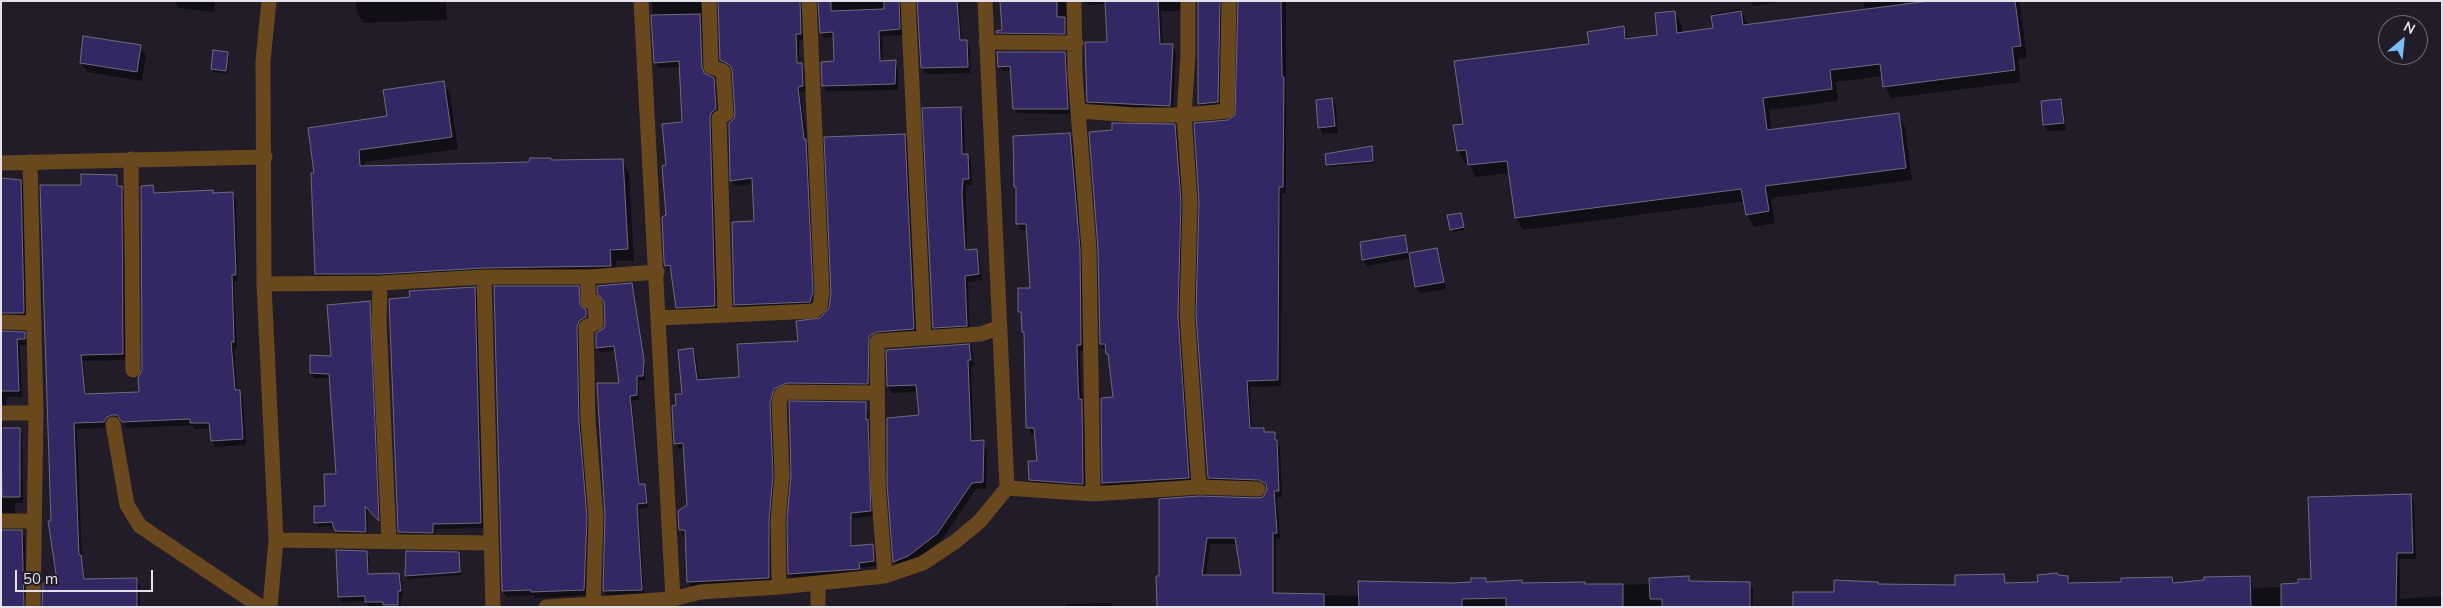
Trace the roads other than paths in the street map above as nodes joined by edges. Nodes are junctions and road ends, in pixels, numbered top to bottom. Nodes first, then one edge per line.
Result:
1 (268, 1) edge
2 (641, 1) edge
3 (709, 1) edge
4 (809, 1) edge
5 (908, 1) edge
6 (985, 1) edge
7 (1074, 1) edge
8 (1188, 1) edge
9 (1229, 1) edge
10 (986, 42) junction
11 (1076, 43) junction
12 (1079, 111) junction
13 (1184, 115) junction
14 (265, 156) junction
15 (131, 159) junction
16 (30, 162) junction
17 (1, 163) edge
18 (657, 272) junction
19 (484, 277) junction
20 (588, 277) junction
21 (380, 283) junction
22 (264, 284) junction
23 (725, 315) junction
24 (659, 318) junction
25 (1, 322) edge
26 (34, 323) junction
27 (1000, 327) junction
28 (924, 338) junction
29 (133, 370) dead end
30 (877, 393) junction
31 (1, 413) edge
32 (36, 413) junction
33 (113, 424) dead end
34 (1199, 487) junction
35 (1007, 488) junction
36 (1258, 488) dead end
37 (1093, 494) junction
38 (1, 521) edge
39 (33, 521) junction
40 (276, 540) junction
41 (389, 541) junction
42 (490, 543) junction
43 (885, 576) junction
44 (818, 584) junction
45 (780, 587) junction
46 (673, 599) junction
47 (700, 599) edge
48 (593, 605) edge
49 (33, 607) edge
50 (261, 607) edge
51 (270, 607) edge
52 (493, 607) edge
53 (546, 607) edge
54 (818, 607) edge

1 - 14 street
2 - 18 street
3 - 23 street
4 - 23 street
5 - 28 street
6 - 10 street
7 - 11 street
8 - 13 street
9 - 13 street
10 - 11 street
10 - 27 street
11 - 12 street
12 - 13 street
12 - 37 street
13 - 34 street
14 - 15 street
14 - 22 street
15 - 16 street
15 - 29 street
16 - 17 street
16 - 26 street
18 - 20 street
18 - 24 street
19 - 20 street
19 - 21 street
19 - 42 street
20 - 48 street
21 - 22 street
21 - 41 street
22 - 40 street
23 - 24 street
24 - 46 street
25 - 26 street
26 - 32 street
27 - 28 street
27 - 35 street
28 - 30 street
30 - 43 street
30 - 45 street
31 - 32 street
32 - 39 street
33 - 50 street
34 - 36 street
34 - 37 street
35 - 37 street
35 - 43 street
38 - 39 street
39 - 49 street
40 - 41 street
40 - 51 street
41 - 42 street
42 - 52 street
43 - 44 street
44 - 45 street
44 - 54 street
45 - 47 street
46 - 47 street
46 - 48 street
48 - 53 street

